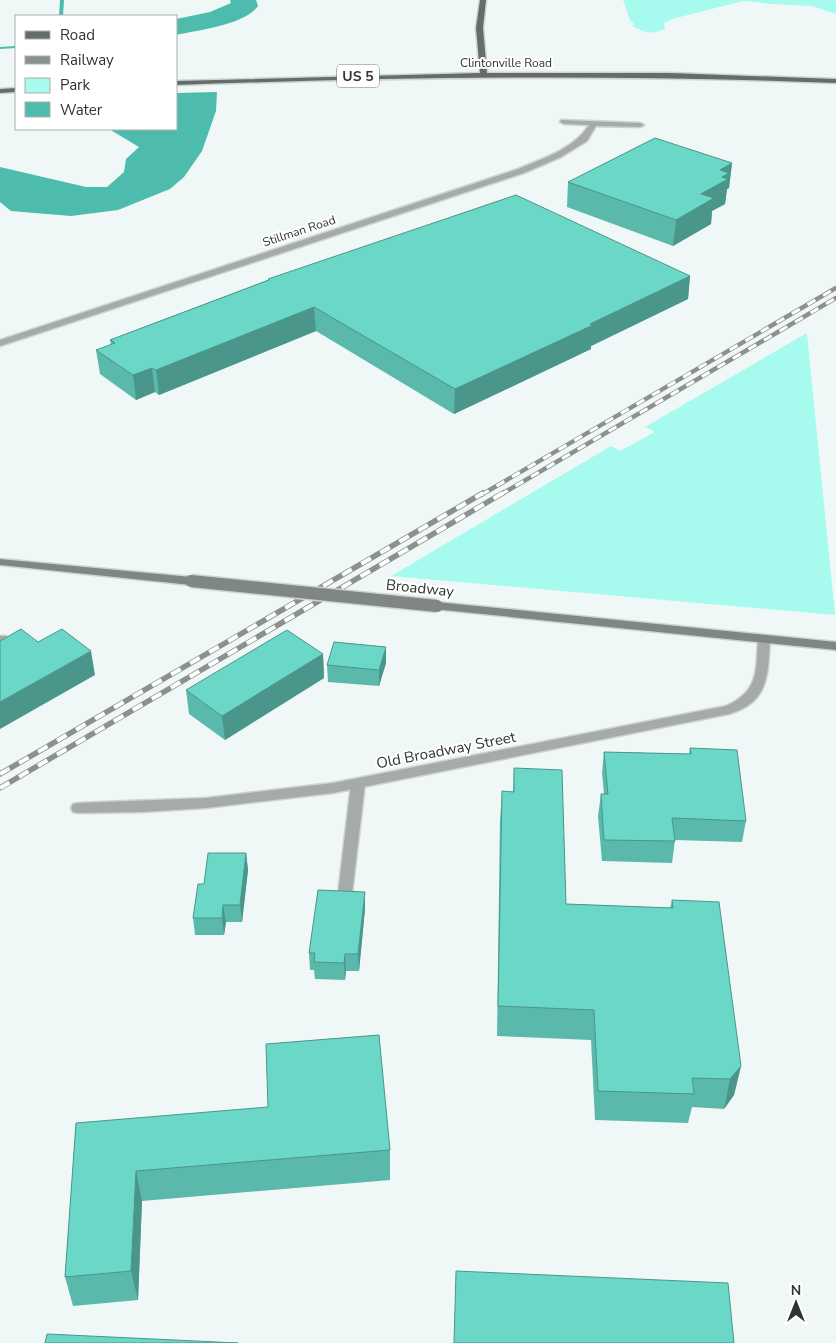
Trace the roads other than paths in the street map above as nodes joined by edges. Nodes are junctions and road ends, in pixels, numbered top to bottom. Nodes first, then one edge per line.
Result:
1 (483, 0) edge
2 (484, 74) junction
3 (836, 82) edge
4 (178, 84) edge
5 (15, 90) edge
6 (0, 91) edge
7 (564, 122) dead end
8 (594, 123) junction
9 (640, 125) dead end
10 (0, 343) edge
11 (0, 562) edge
12 (764, 639) junction
13 (836, 646) edge
14 (358, 784) junction
15 (78, 808) dead end
16 (345, 894) edge

1 - 2 main road
2 - 3 main road, Clintonville Road / US 5
2 - 4 main road, Clintonville Road / US 5
5 - 6 main road
7 - 8 street
8 - 9 street
8 - 10 street, Stillman Road
11 - 12 main road, Broadway, bridge
12 - 13 main road, Broadway
12 - 14 street, Old Broadway Street
14 - 15 street, Old Broadway Street
14 - 16 street

